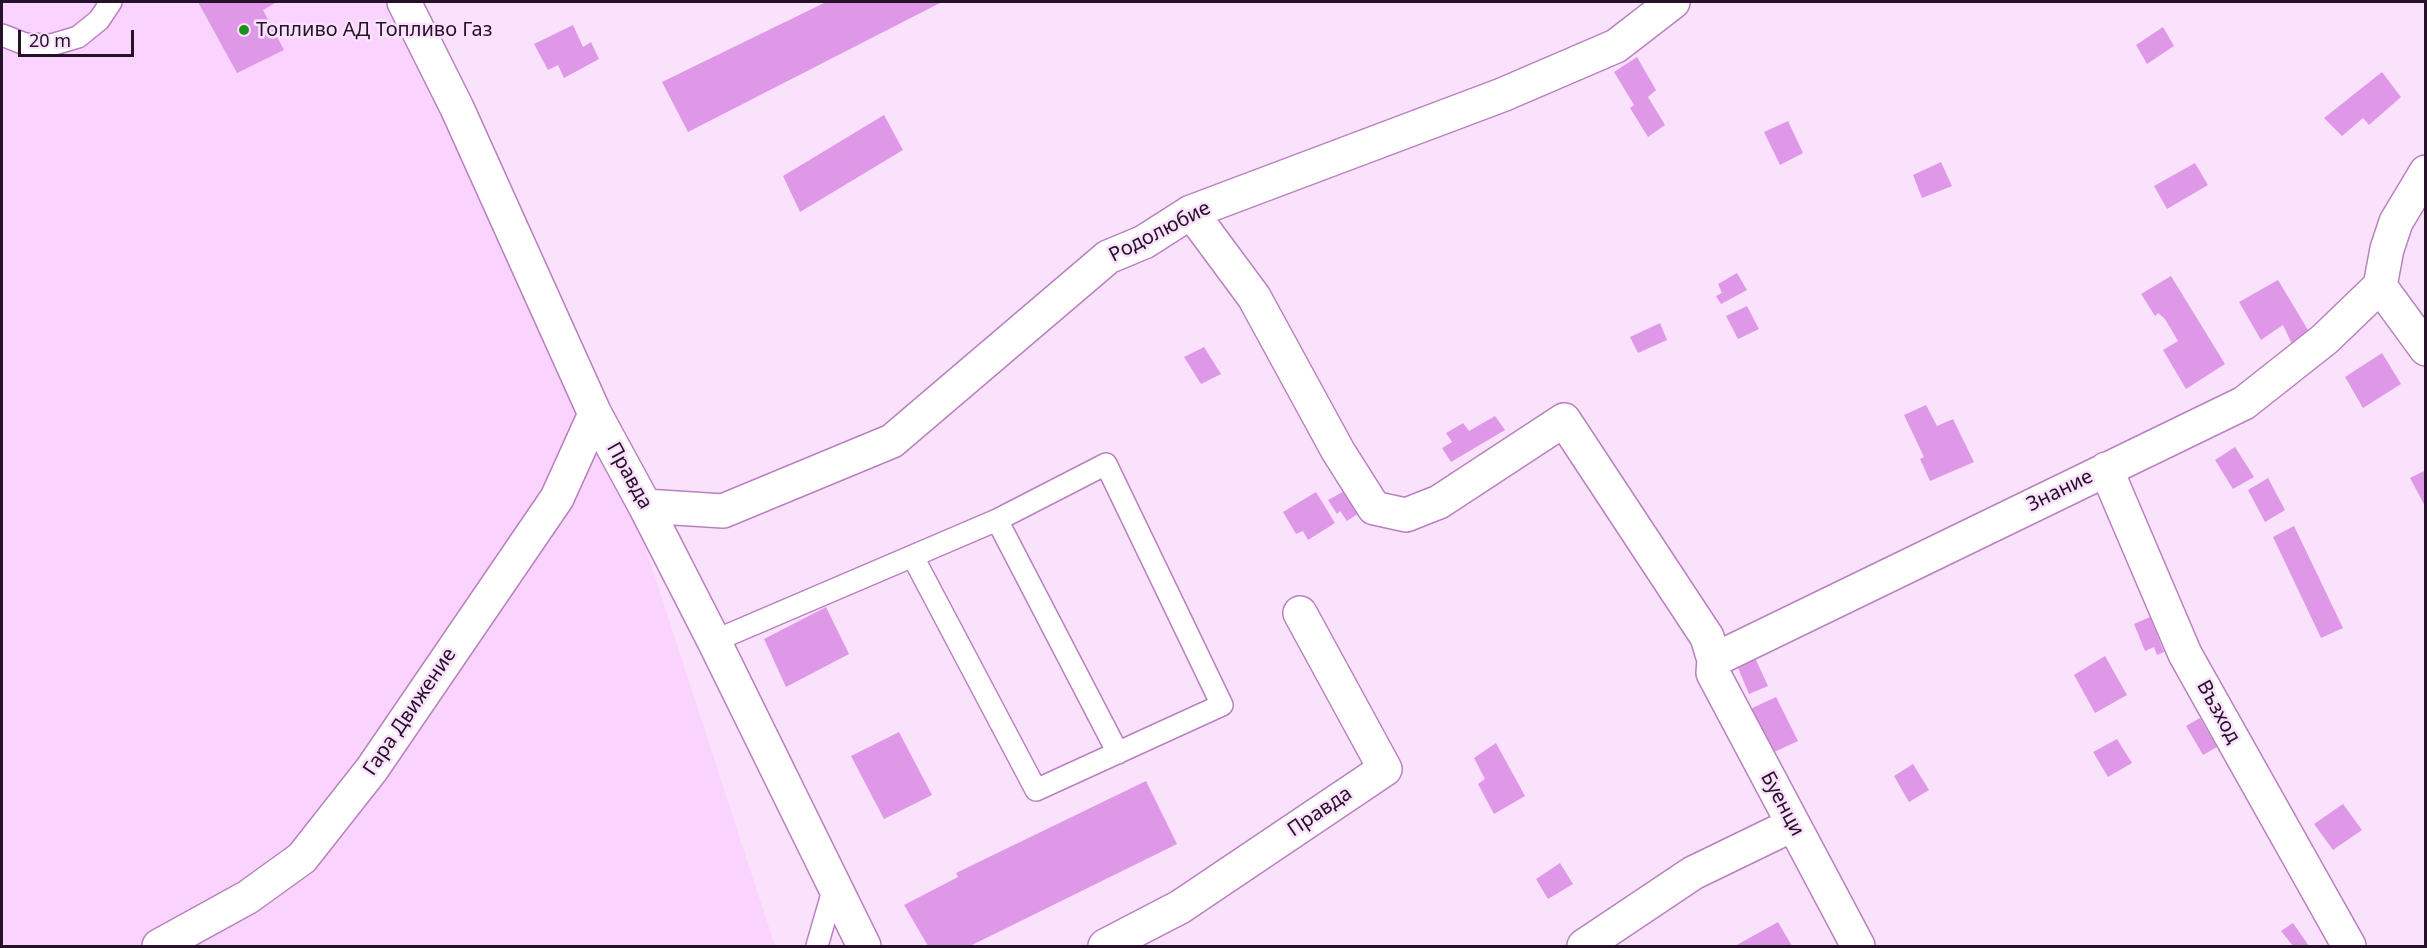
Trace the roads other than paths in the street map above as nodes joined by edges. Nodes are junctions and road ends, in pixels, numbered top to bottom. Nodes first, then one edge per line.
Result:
1 (111, 2) edge
2 (404, 2) edge
3 (1673, 2) edge
4 (2, 35) edge
5 (2426, 172) edge
6 (1191, 212) junction
7 (2380, 286) junction
8 (2426, 349) edge
9 (595, 414) junction
10 (2106, 469) junction
11 (645, 506) junction
12 (997, 520) junction
13 (913, 557) junction
14 (1300, 613) dead end
15 (714, 641) junction
16 (1714, 660) junction
17 (1118, 753) junction
18 (1792, 825) junction
19 (834, 887) junction
20 (159, 946) edge
21 (817, 946) edge
22 (864, 946) edge
23 (1105, 946) edge
24 (1584, 946) edge
25 (1858, 946) edge
26 (2349, 946) edge

1 - 4 lane
2 - 9 street, Правда
3 - 6 street, Родолюбие
5 - 7 street
6 - 11 street, Родолюбие
6 - 16 street, Буенци
7 - 8 street
7 - 10 street, Знание
9 - 11 street, Правда
9 - 20 street, Гара Движение
10 - 16 street, Знание
10 - 26 street, Възход
11 - 15 street, Правда
12 - 13 lane
12 - 17 lane
12 - 17 lane
13 - 15 lane
13 - 17 lane
14 - 23 street, Правда
15 - 19 street, Правда
16 - 18 street, Буенци
18 - 24 street
18 - 25 street, Буенци
19 - 21 lane
19 - 22 street, Правда

